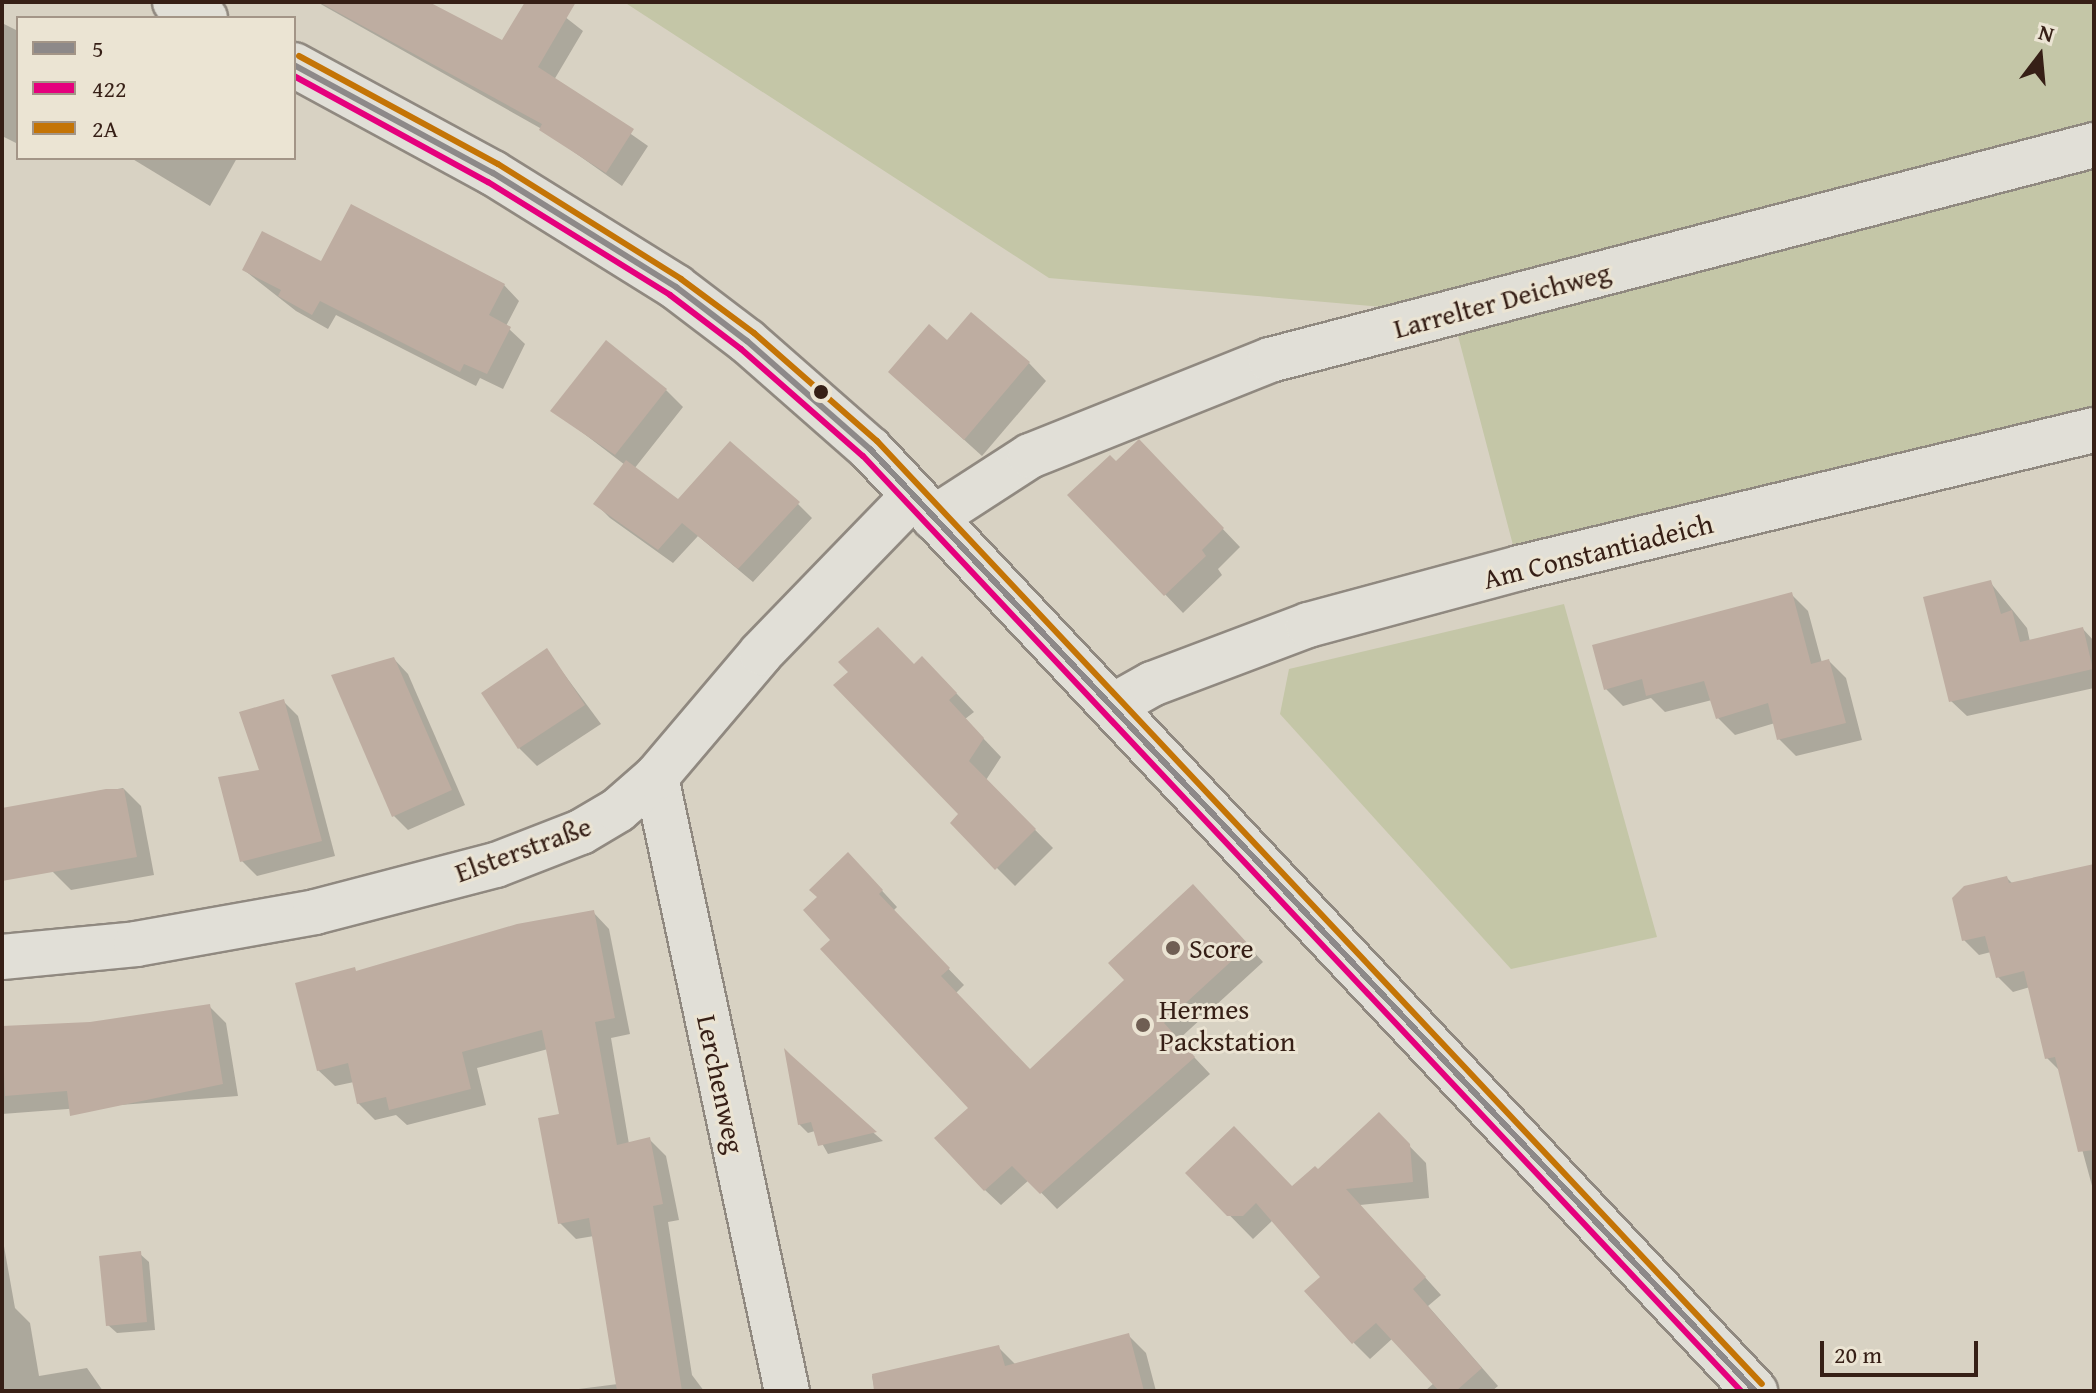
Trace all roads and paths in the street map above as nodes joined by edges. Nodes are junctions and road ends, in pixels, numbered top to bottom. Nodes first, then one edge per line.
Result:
1 (175, 2) edge
2 (201, 16) edge
3 (296, 66) edge
4 (2094, 145) edge
5 (2094, 430) edge
6 (924, 507) junction
7 (1113, 706) junction
8 (656, 777) junction
9 (2, 957) edge
10 (787, 1391) edge
11 (1755, 1391) edge

1 - 2 street
3 - 6 street
4 - 6 street, Larrelter Deichweg
5 - 7 street, Am Constantiadeich
6 - 7 street
6 - 8 street, Elsterstraße
7 - 11 street
8 - 9 street, Elsterstraße
8 - 10 street, Lerchenweg

